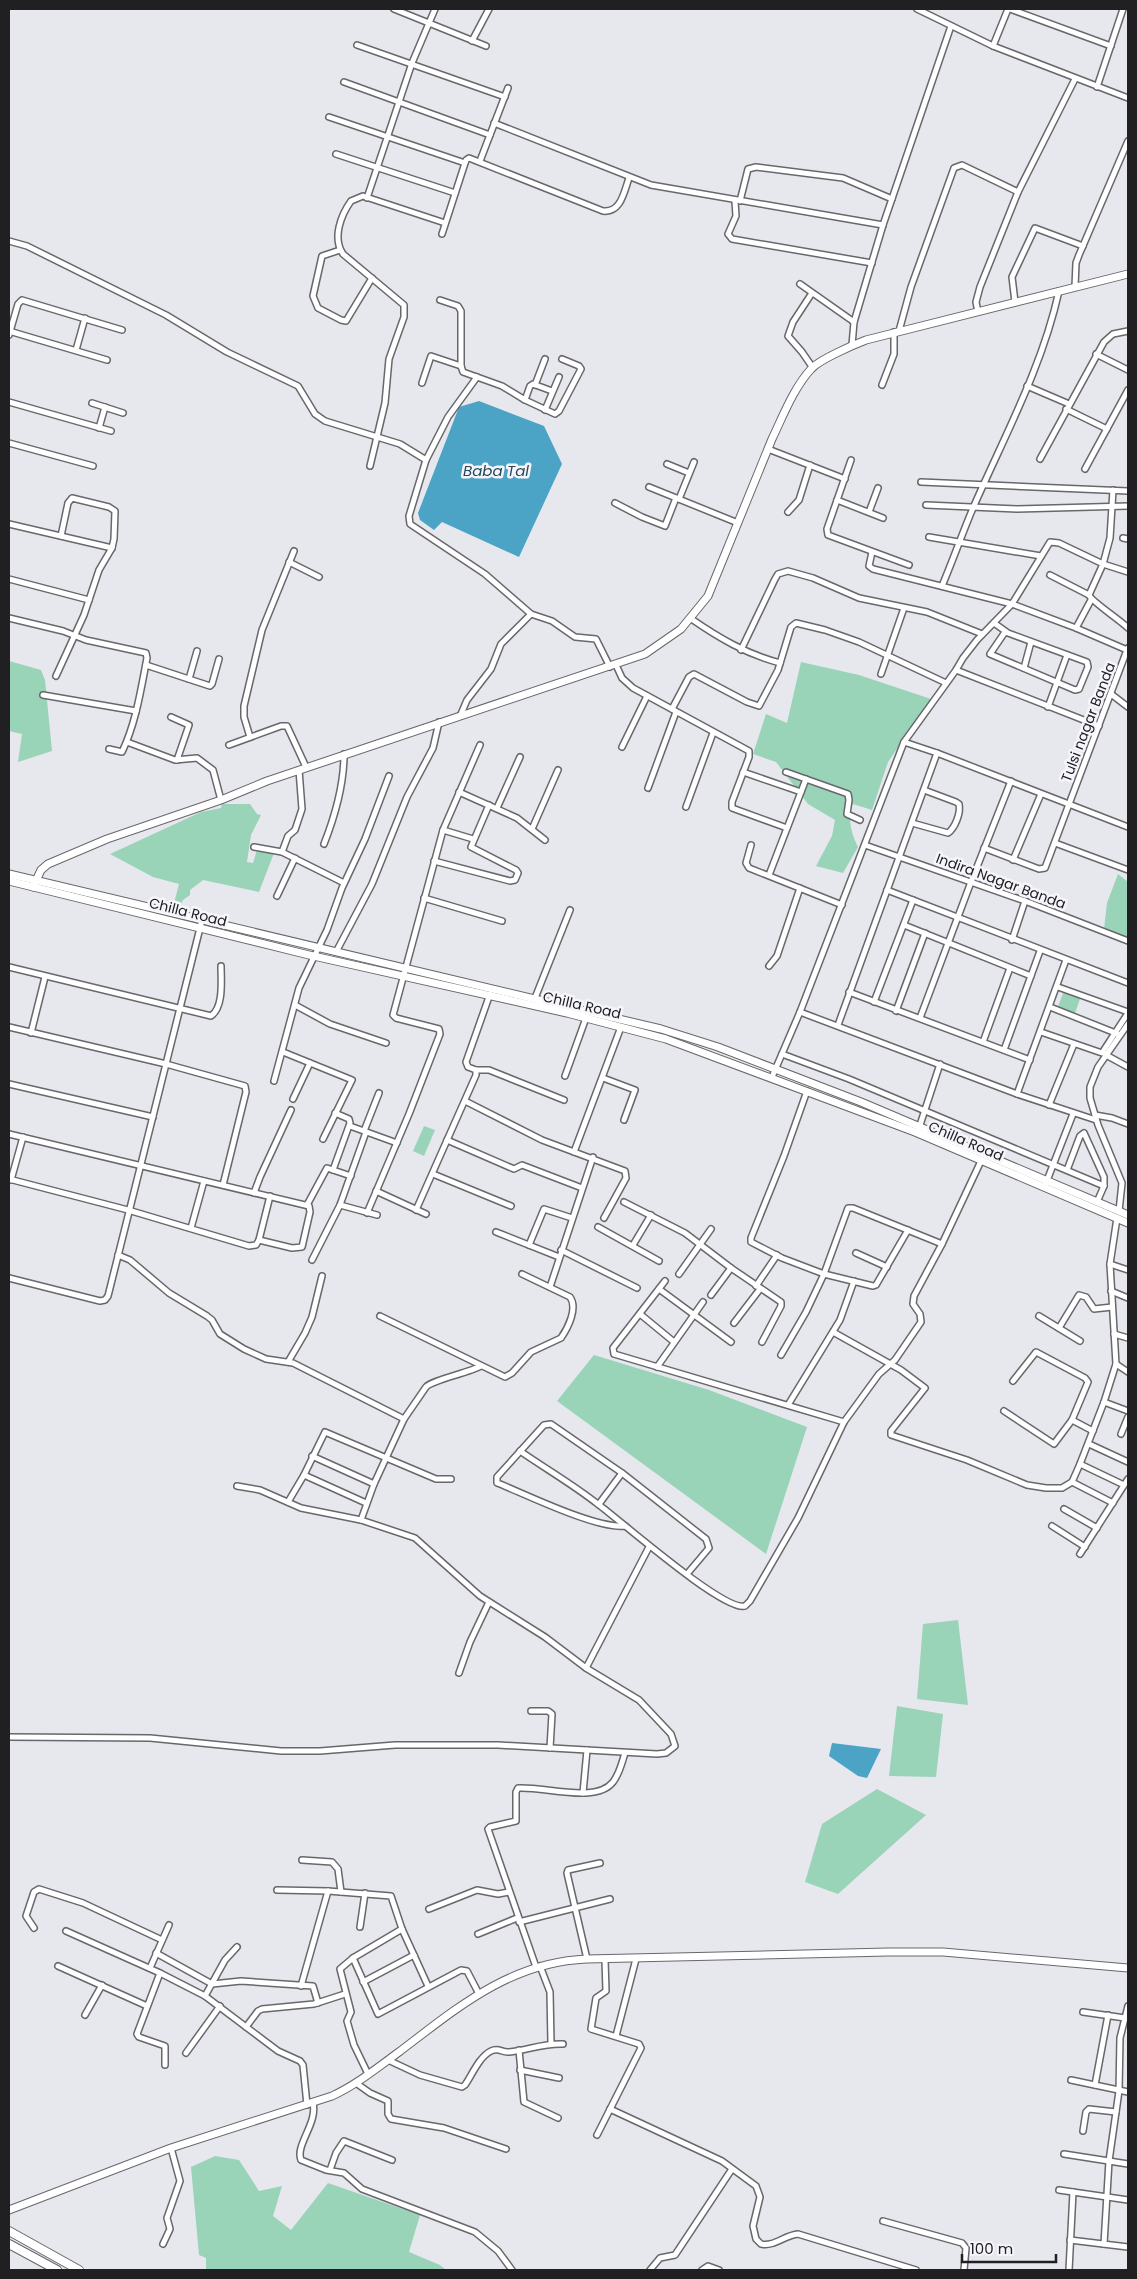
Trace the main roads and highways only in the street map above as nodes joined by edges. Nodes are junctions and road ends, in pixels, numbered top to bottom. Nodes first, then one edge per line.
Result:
1 (1128, 274) edge
2 (9, 874) edge
3 (9, 881) edge
4 (35, 884) junction
5 (201, 924) junction
6 (610, 1020) junction
7 (919, 1130) junction
8 (964, 1149) junction
9 (1118, 1215) junction
10 (1128, 1215) edge
11 (1128, 1223) edge
12 (1128, 1968) edge
13 (9, 2210) edge
14 (9, 2231) edge
15 (9, 2244) edge
16 (57, 2270) edge
17 (79, 2270) edge

1 - 4 main road
2 - 4 main road
3 - 4 main road, Chilla Road
4 - 5 main road, Chilla Road
5 - 6 main road
5 - 6 main road, Chilla Road
6 - 7 main road, Chilla Road
6 - 7 main road
7 - 8 main road, Chilla Road
8 - 9 main road
8 - 9 main road, Chilla Road
9 - 10 main road
9 - 11 main road, Chilla Road
12 - 13 main road
14 - 17 main road
15 - 16 main road

